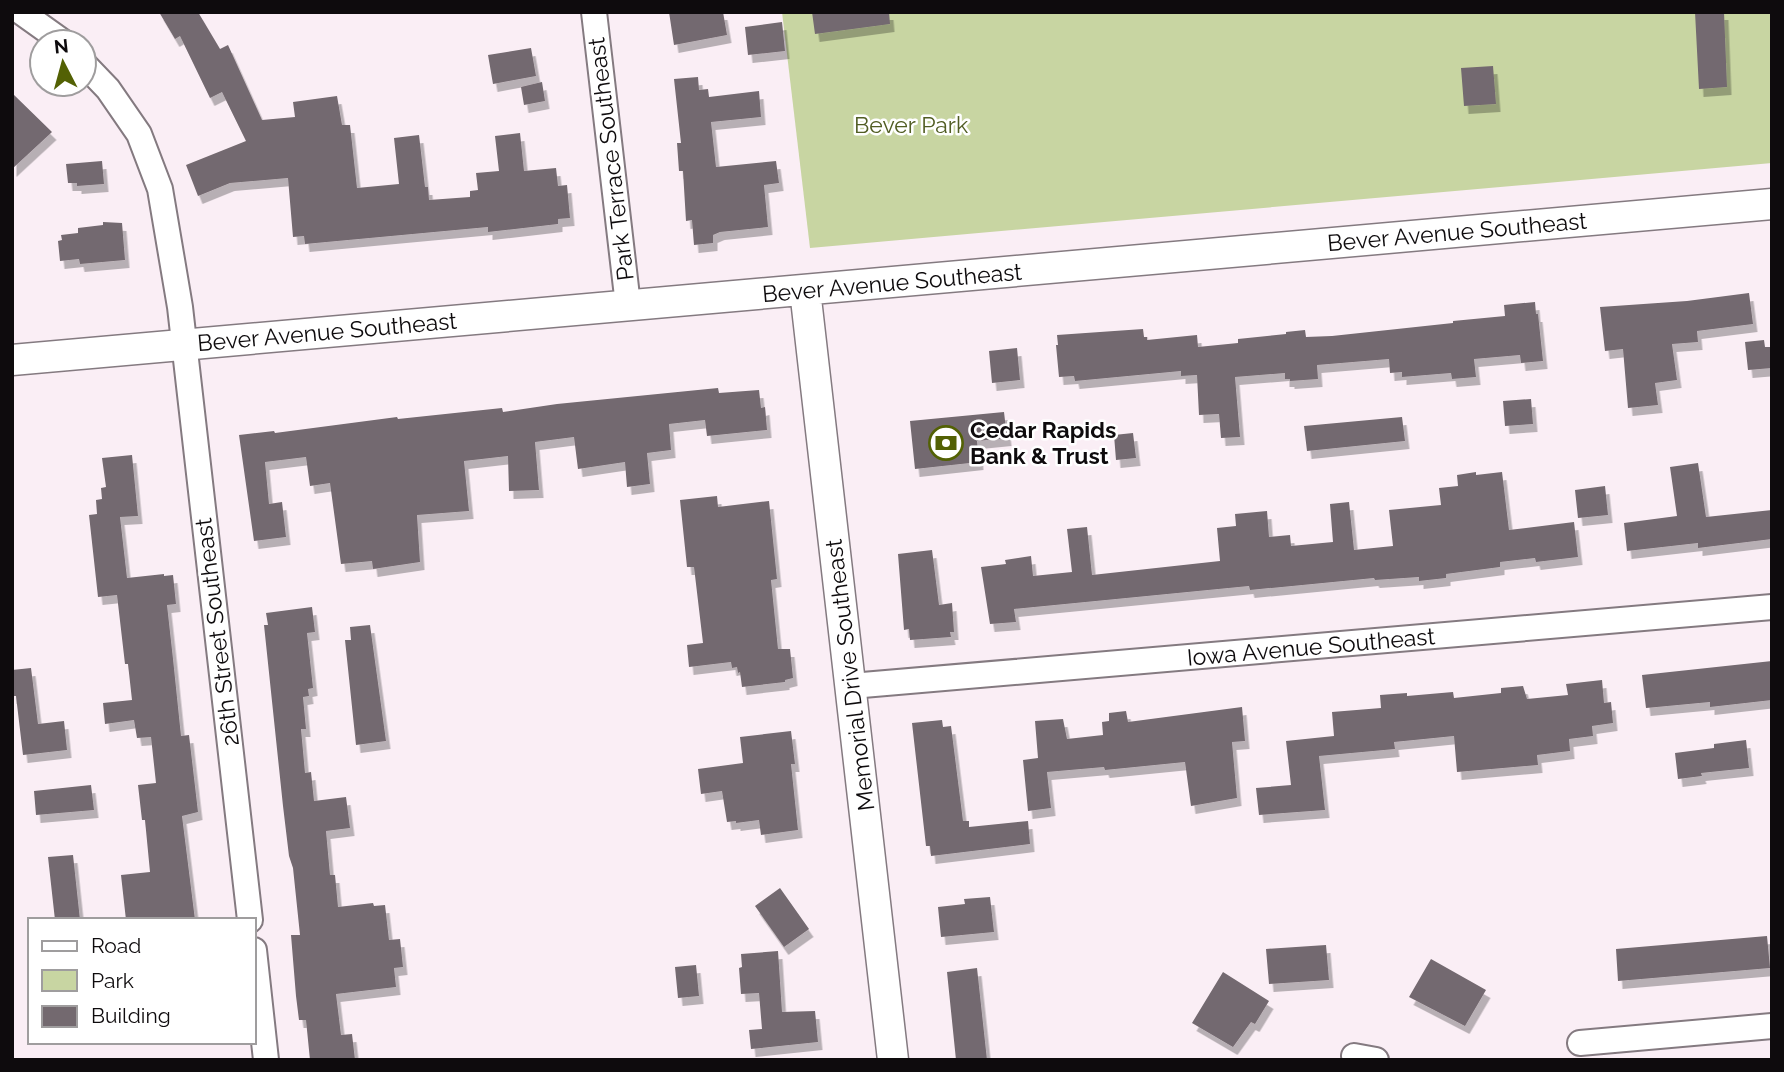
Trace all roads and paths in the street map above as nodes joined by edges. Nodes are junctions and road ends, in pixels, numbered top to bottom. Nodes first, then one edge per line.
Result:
1 (22, 12) edge
2 (594, 12) edge
3 (44, 28) edge
4 (98, 79) edge
5 (1772, 204) edge
6 (805, 290) junction
7 (628, 305) junction
8 (184, 345) junction
9 (12, 359) edge
10 (1772, 607) edge
11 (851, 686) junction
12 (250, 918) edge
13 (256, 968) edge
14 (1772, 1026) edge
15 (1580, 1043) dead end
16 (266, 1060) edge
17 (894, 1060) edge

1 - 3 street
2 - 7 street, Park Terrace Southeast
4 - 8 street, 26th Street Southeast
5 - 6 street, Bever Avenue Southeast
6 - 7 street, Bever Avenue Southeast
6 - 11 street, Memorial Drive Southeast
7 - 8 street, Bever Avenue Southeast
8 - 9 street, Bever Avenue Southeast
8 - 12 street, 26th Street Southeast
10 - 11 street, Iowa Avenue Southeast
11 - 17 street, Memorial Drive Southeast
13 - 16 street
14 - 15 street

